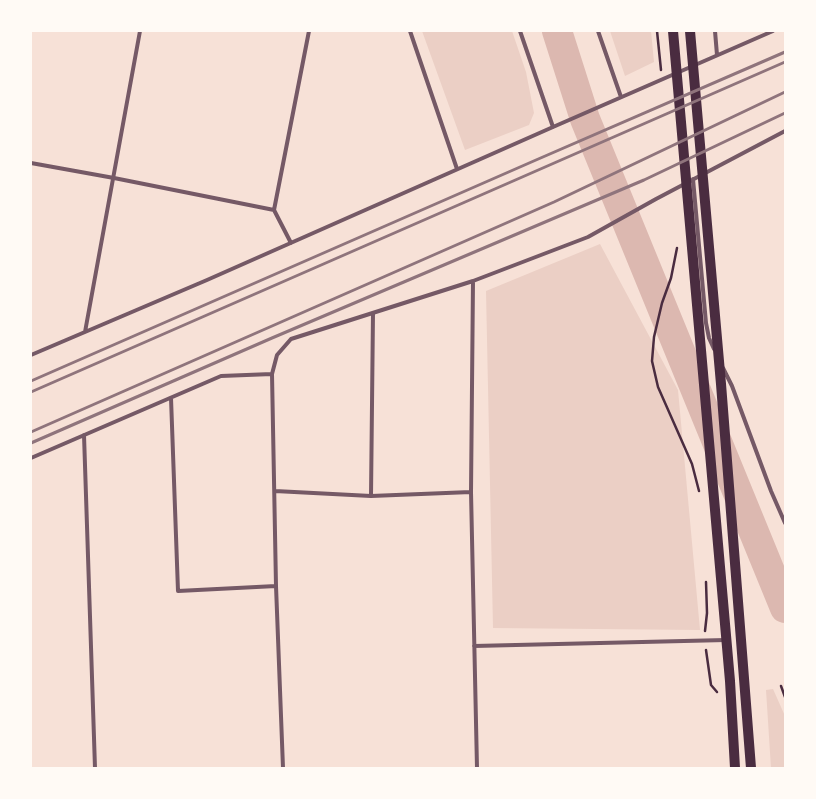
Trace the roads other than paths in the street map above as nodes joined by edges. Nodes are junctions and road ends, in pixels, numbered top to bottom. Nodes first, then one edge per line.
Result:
1 (140, 31) edge
2 (309, 31) edge
3 (410, 31) edge
4 (520, 31) edge
5 (598, 31) edge
6 (673, 31) edge
7 (690, 31) edge
8 (715, 31) edge
9 (773, 31) edge
10 (717, 55) junction
11 (621, 97) junction
12 (552, 127) junction
13 (785, 131) edge
14 (31, 163) edge
15 (457, 169) junction
16 (114, 178) junction
17 (693, 179) junction
18 (274, 210) junction
19 (291, 243) junction
20 (473, 281) junction
21 (373, 313) junction
22 (85, 332) junction
23 (31, 355) edge
24 (272, 374) junction
25 (171, 398) junction
26 (84, 435) junction
27 (31, 458) edge
28 (274, 491) junction
29 (471, 492) junction
30 (371, 496) junction
31 (785, 523) edge
32 (276, 586) junction
33 (726, 640) junction
34 (474, 646) junction
35 (95, 768) edge
36 (283, 768) edge
37 (477, 768) edge
38 (735, 768) edge
39 (751, 768) edge

1 - 16 street
2 - 18 street
3 - 15 street
4 - 12 street
5 - 11 street
6 - 33 main road
7 - 39 main road
8 - 10 street
9 - 10 street
10 - 11 street
11 - 12 street
12 - 15 street
13 - 17 street
14 - 16 street
15 - 19 street
16 - 18 street
16 - 22 street
17 - 20 street
17 - 31 street
18 - 19 street
19 - 22 street
20 - 21 street
20 - 29 street
21 - 24 street
21 - 30 street
22 - 23 street
24 - 25 street
24 - 28 street
25 - 26 street
25 - 32 street
26 - 27 street
26 - 35 street
28 - 30 street
28 - 32 street
29 - 30 street
29 - 34 street
32 - 36 street
33 - 34 street
33 - 38 main road
34 - 37 street

